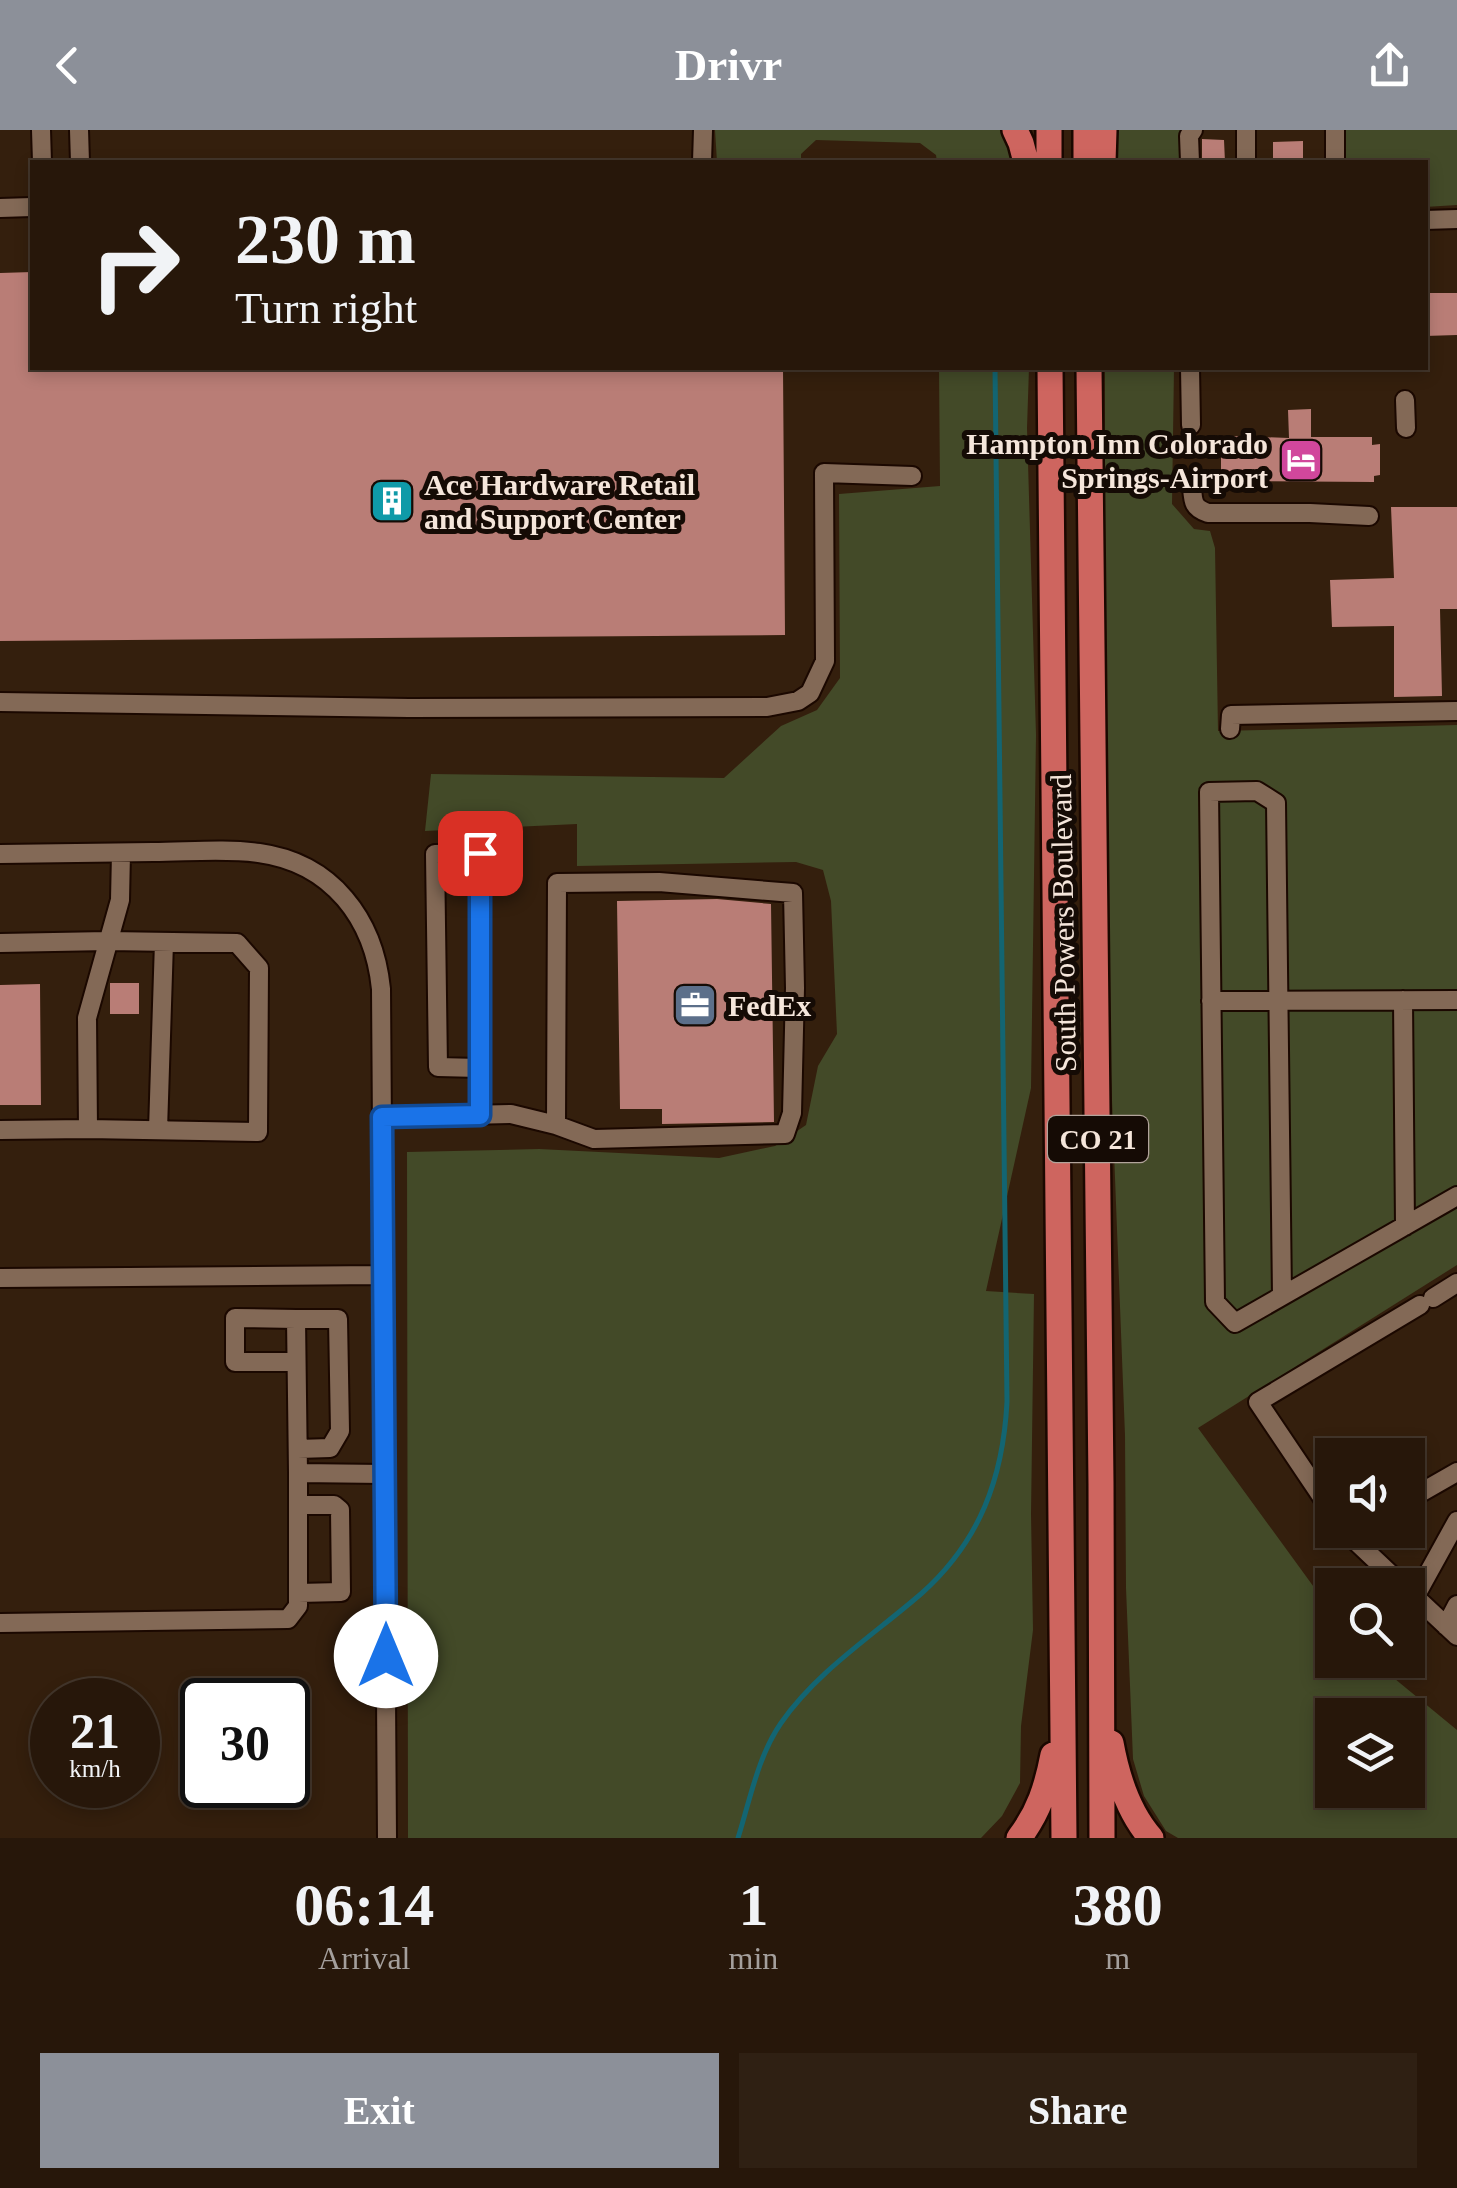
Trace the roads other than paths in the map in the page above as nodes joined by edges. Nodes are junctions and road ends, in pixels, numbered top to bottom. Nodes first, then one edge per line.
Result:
1 (42, 130) edge
2 (79, 130) edge
3 (702, 130) edge
4 (1015, 130) edge
5 (1048, 130) edge
6 (1086, 130) edge
7 (1104, 130) edge
8 (1193, 130) edge
9 (1246, 130) edge
10 (1335, 130) edge
11 (42, 160) edge
12 (80, 160) edge
13 (702, 160) edge
14 (1026, 160) edge
15 (1049, 160) edge
16 (1086, 160) edge
17 (1103, 160) edge
18 (1190, 160) edge
19 (1246, 160) edge
20 (1335, 160) edge
21 (30, 207) edge
22 (0, 208) edge
23 (1428, 220) edge
24 (1457, 220) edge
25 (1048, 370) edge
26 (1092, 370) edge
27 (1190, 370) edge
28 (1405, 400) dead end
29 (1191, 425) dead end
30 (1406, 428) dead end
31 (912, 476) dead end
32 (1192, 487) dead end
33 (1369, 516) dead end
34 (0, 702) edge
35 (1457, 712) edge
36 (1230, 730) dead end
37 (121, 852) junction
38 (0, 854) edge
39 (108, 940) junction
40 (164, 942) junction
41 (0, 943) edge
42 (1404, 1000) junction
43 (1457, 1000) edge
44 (1278, 1001) junction
45 (1211, 1002) junction
46 (479, 1068) junction
47 (480, 1115) junction
48 (382, 1117) junction
49 (556, 1125) junction
50 (0, 1130) edge
51 (88, 1130) junction
52 (158, 1130) junction
53 (1457, 1196) edge
54 (1405, 1226) junction
55 (383, 1275) junction
56 (0, 1278) edge
57 (1457, 1283) edge
58 (1282, 1296) junction
59 (296, 1319) junction
60 (296, 1362) junction
61 (298, 1448) junction
62 (1457, 1472) edge
63 (298, 1473) junction
64 (384, 1474) junction
65 (1315, 1487) edge
66 (1425, 1490) edge
67 (298, 1505) junction
68 (1457, 1521) edge
69 (1365, 1548) edge
70 (1385, 1568) edge
71 (1424, 1568) edge
72 (298, 1593) junction
73 (1457, 1605) edge
74 (1425, 1606) edge
75 (0, 1623) edge
76 (1452, 1631) edge
77 (1102, 1694) junction
78 (1062, 1695) junction
79 (387, 1838) edge
80 (1019, 1838) edge
81 (1064, 1838) edge
82 (1102, 1838) edge
83 (1151, 1838) edge

1 - 11 street
2 - 12 street
3 - 13 street
4 - 14 highway
5 - 15 highway
6 - 16 highway
7 - 17 highway
8 - 18 street
9 - 19 street
10 - 20 street
21 - 22 street
23 - 24 street
25 - 78 highway, South Powers Boulevard / CO 21
26 - 77 highway, South Powers Boulevard / CO 21
27 - 29 street
28 - 30 street
31 - 34 street
32 - 33 street
35 - 36 street
37 - 38 street
37 - 39 street
37 - 48 street
39 - 40 street
39 - 41 street
39 - 51 street
40 - 52 street
40 - 52 street
42 - 43 street
42 - 44 street
42 - 54 street
44 - 45 street
44 - 45 street
44 - 58 street
45 - 58 street
46 - 46 street
46 - 47 street
47 - 48 street
47 - 49 street
48 - 55 street
49 - 49 street
50 - 51 street
51 - 52 street
53 - 54 street
54 - 58 street
55 - 56 street
55 - 64 street
57 - 65 street
59 - 60 street
59 - 60 street
59 - 61 street
60 - 61 street
61 - 63 street
62 - 66 street
63 - 64 street
63 - 67 street
64 - 79 street
67 - 72 street
67 - 72 street
68 - 71 street
69 - 70 street
72 - 75 street
73 - 76 street
74 - 76 street
77 - 82 highway, South Powers Boulevard / CO 21
77 - 83 highway
78 - 80 highway
78 - 81 highway, South Powers Boulevard / CO 21

